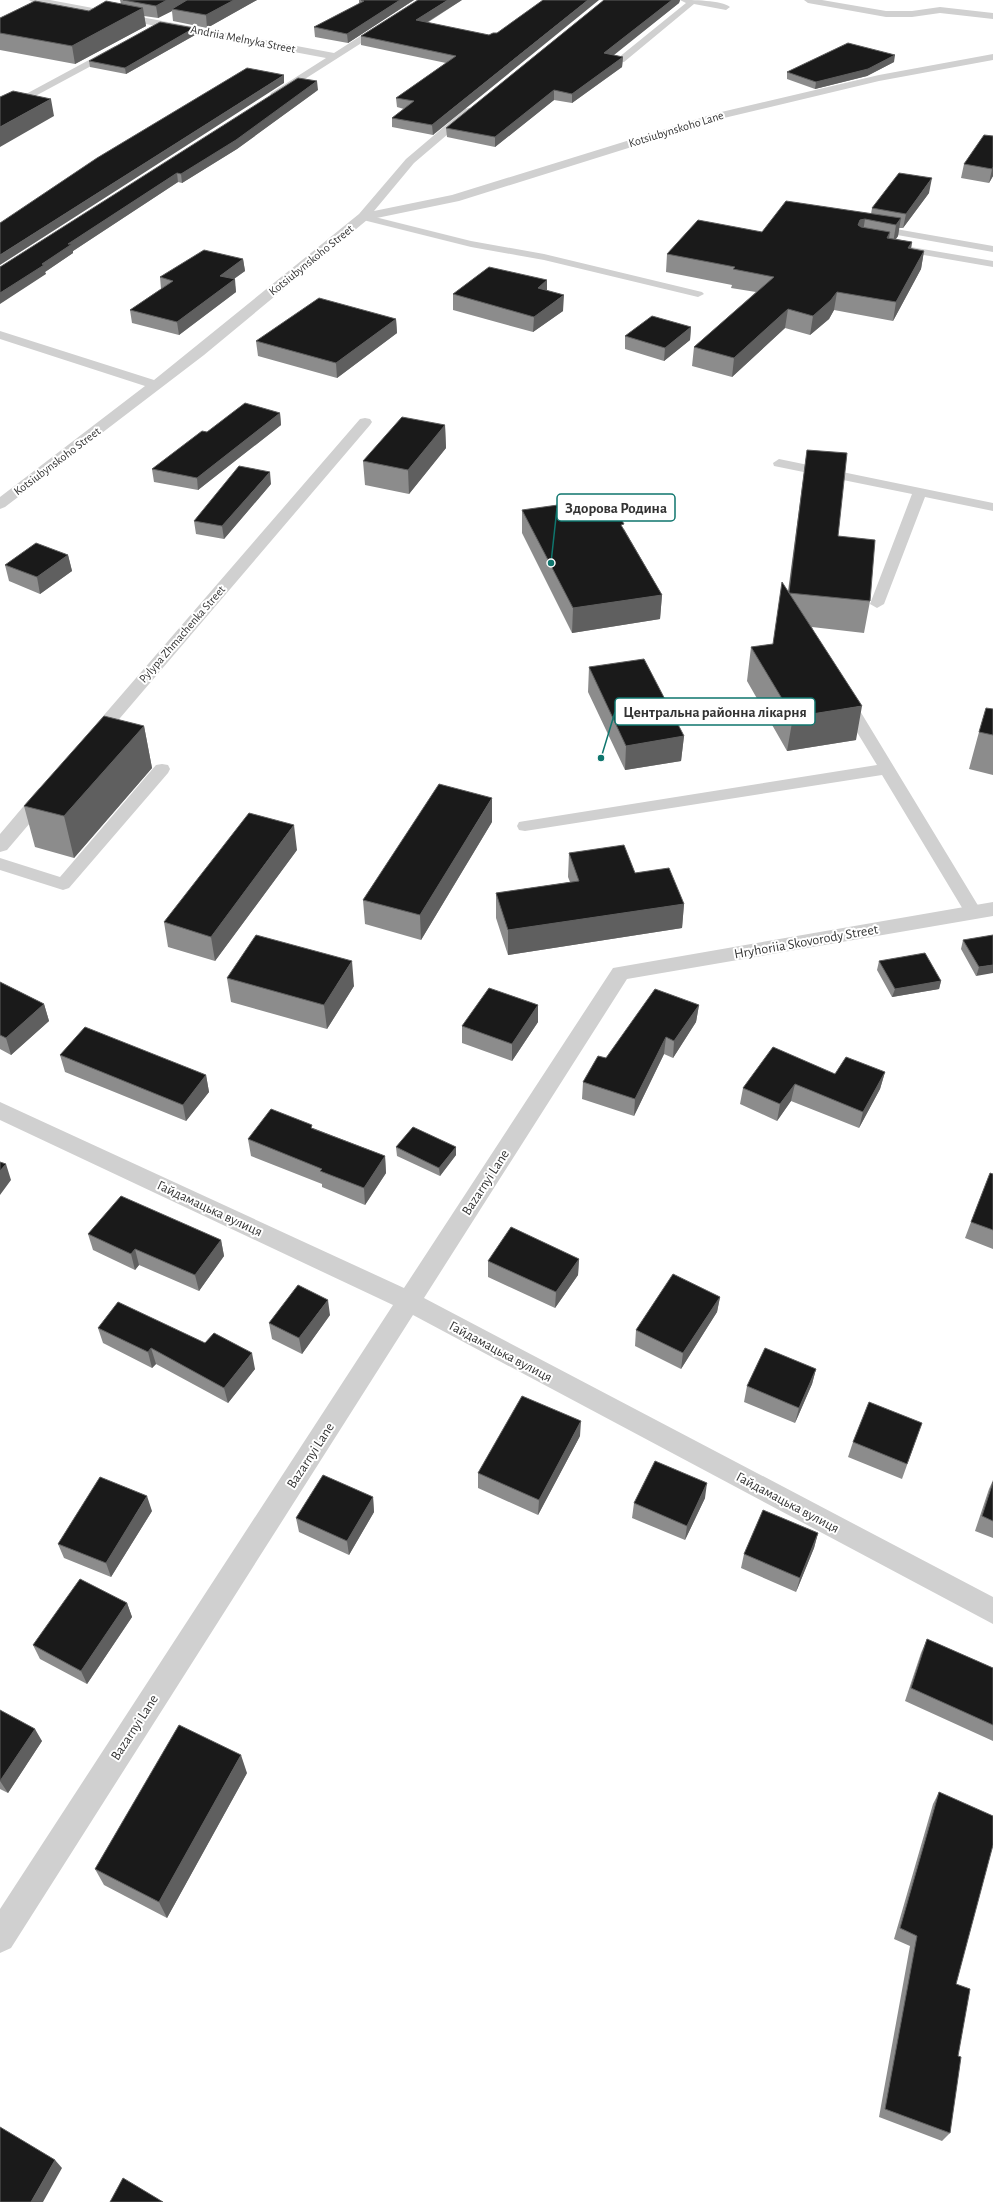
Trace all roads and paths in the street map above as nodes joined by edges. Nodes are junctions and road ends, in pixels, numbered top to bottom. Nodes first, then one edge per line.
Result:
1 (34, 0) edge
2 (424, 0) edge
3 (808, 0) edge
4 (688, 1) edge
5 (904, 5) dead end
6 (726, 7) dead end
7 (894, 14) junction
8 (993, 16) edge
9 (171, 17) edge
10 (159, 24) junction
11 (145, 32) edge
12 (125, 43) edge
13 (334, 56) junction
14 (993, 56) edge
15 (621, 60) edge
16 (267, 100) edge
17 (477, 104) edge
18 (0, 112) edge
19 (363, 217) junction
20 (864, 226) edge
21 (885, 246) edge
22 (993, 249) edge
23 (993, 264) edge
24 (698, 294) dead end
25 (0, 336) edge
26 (156, 385) junction
27 (365, 422) dead end
28 (779, 463) dead end
29 (920, 492) junction
30 (0, 504) edge
31 (993, 507) edge
32 (877, 604) dead end
33 (838, 689) edge
34 (78, 755) edge
35 (162, 769) dead end
36 (886, 769) junction
37 (57, 779) edge
38 (525, 826) dead end
39 (0, 846) edge
40 (0, 864) edge
41 (993, 909) edge
42 (973, 912) junction
43 (620, 973) joint
44 (0, 1110) edge
45 (408, 1301) junction
46 (993, 1611) edge
47 (0, 1937) edge

1 - 10 street, Andriia Melnyka Street
2 - 13 street
3 - 7 lane
4 - 6 lane
4 - 15 lane
5 - 7 lane
7 - 8 lane
9 - 10 street
10 - 11 street
10 - 13 street, Andriia Melnyka Street
12 - 18 street
13 - 16 street
14 - 19 street, Kotsiubynskoho Lane
17 - 19 street, Kotsiubynskoho Street
19 - 24 lane
19 - 26 street, Kotsiubynskoho Street
20 - 22 lane
21 - 23 lane
25 - 26 street
26 - 30 street, Kotsiubynskoho Street
27 - 34 street, Pylypa Zhmachenka Street
28 - 29 lane
29 - 31 lane
29 - 32 lane
33 - 36 lane
35 - 40 lane
36 - 38 lane
36 - 42 lane
37 - 39 street
41 - 42 street, Hryhoriia Skovorody Street
42 - 43 street, Hryhoriia Skovorody Street
43 - 45 street, Bazarnyi Lane
44 - 45 street, Гайдамацька вулиця
45 - 46 street, Гайдамацька вулиця
45 - 47 street, Bazarnyi Lane

